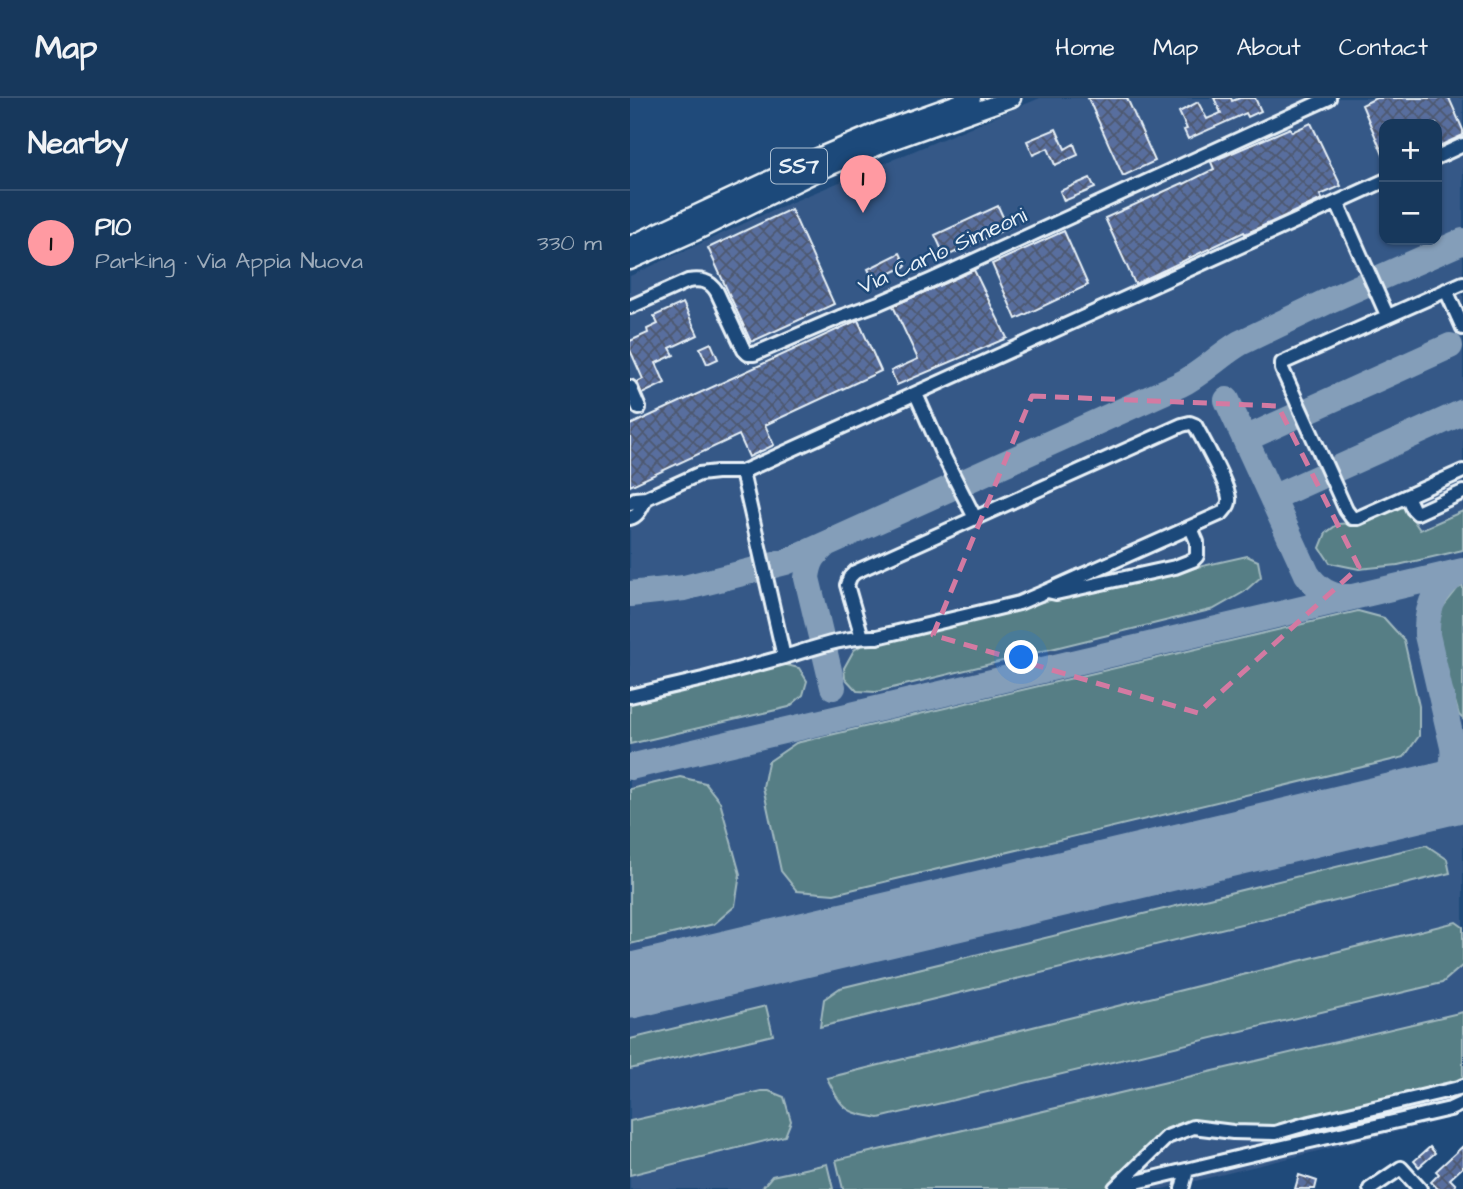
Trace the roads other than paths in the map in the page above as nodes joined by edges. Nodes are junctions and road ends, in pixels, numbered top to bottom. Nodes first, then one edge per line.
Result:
1 (972, 98) edge
2 (1012, 98) edge
3 (1329, 98) edge
4 (1463, 145) edge
5 (1442, 155) edge
6 (1382, 182) edge
7 (1337, 202) junction
8 (630, 245) edge
9 (630, 261) edge
10 (1463, 283) edge
11 (1446, 290) junction
12 (630, 307) edge
13 (1387, 315) junction
14 (1463, 328) edge
15 (630, 387) edge
16 (916, 394) junction
17 (639, 408) dead end
18 (1463, 471) edge
19 (742, 472) junction
20 (1463, 492) edge
21 (1407, 496) junction
22 (646, 498) junction
23 (630, 503) edge
24 (630, 518) edge
25 (975, 518) junction
26 (1191, 528) junction
27 (1047, 592) junction
28 (862, 637) junction
29 (784, 657) junction
30 (630, 696) edge
31 (1463, 1086) edge
32 (1463, 1103) edge
33 (1187, 1170) junction
34 (1112, 1188) edge
35 (1182, 1189) edge
36 (1370, 1189) edge
37 (1420, 1189) edge

1 - 8 main road, SS7
2 - 9 main road, SS7
3 - 12 street, Via Carlo Simeoni
4 - 5 street
6 - 7 street
7 - 13 street
7 - 16 street
10 - 11 street
11 - 13 street
11 - 14 street
13 - 21 street
15 - 17 street
16 - 19 street
16 - 25 street
18 - 21 street
19 - 22 street
19 - 29 street
20 - 21 street
22 - 23 street
22 - 24 street
25 - 26 street
25 - 28 street
26 - 27 street
26 - 27 street
27 - 28 street
28 - 29 street
29 - 30 street
31 - 34 street
32 - 33 street
33 - 34 street
33 - 35 street
36 - 37 street

